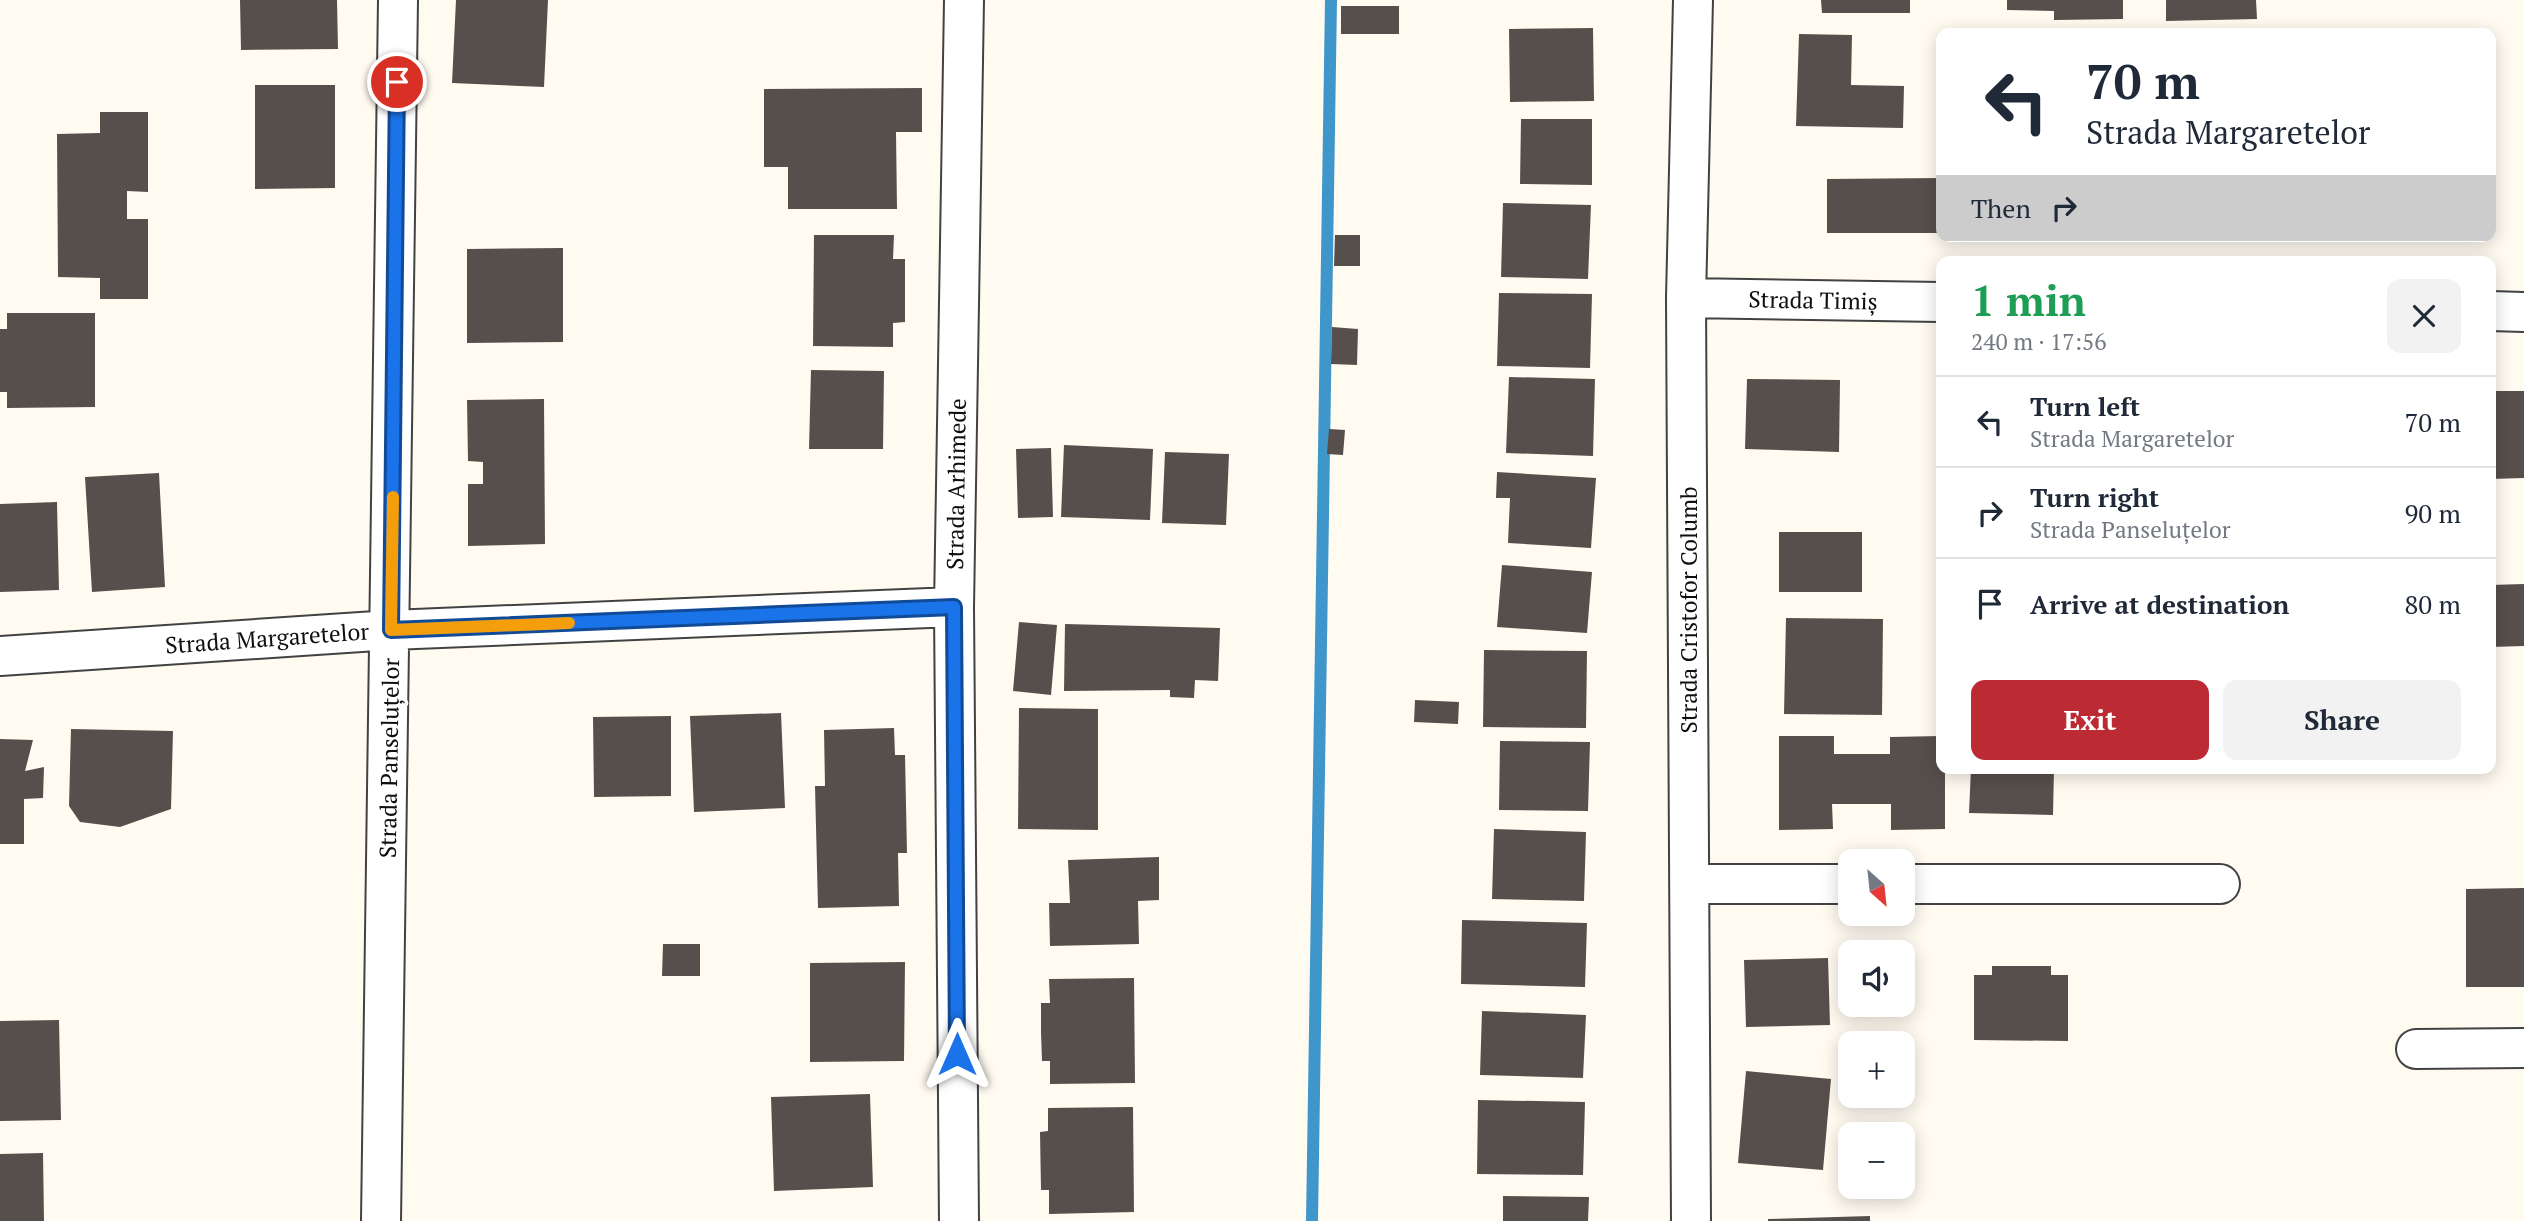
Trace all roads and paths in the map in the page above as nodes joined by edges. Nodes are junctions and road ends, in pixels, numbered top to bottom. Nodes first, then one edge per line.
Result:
1 (398, 0) edge
2 (964, 0) edge
3 (1693, 0) edge
4 (1686, 298) junction
5 (1936, 302) edge
6 (2496, 311) edge
7 (2524, 312) edge
8 (954, 607) junction
9 (391, 630) junction
10 (0, 656) edge
11 (1690, 884) junction
12 (1838, 884) edge
13 (1915, 884) edge
14 (2220, 884) dead end
15 (2524, 1048) edge
16 (2416, 1049) dead end
17 (381, 1221) edge
18 (959, 1221) edge
19 (1692, 1221) edge

1 - 9 street, Strada Panseluțelor
2 - 8 street, Strada Arhimede
3 - 4 street, Strada Cristofor Columb
4 - 5 street, Strada Timiș
4 - 11 street, Strada Cristofor Columb
6 - 7 street
8 - 9 street, Strada Margaretelor
8 - 18 street, Strada Arhimede
9 - 10 street, Strada Margaretelor
9 - 17 street, Strada Panseluțelor
11 - 12 street
11 - 19 street, Strada Cristofor Columb
13 - 14 street
15 - 16 street

